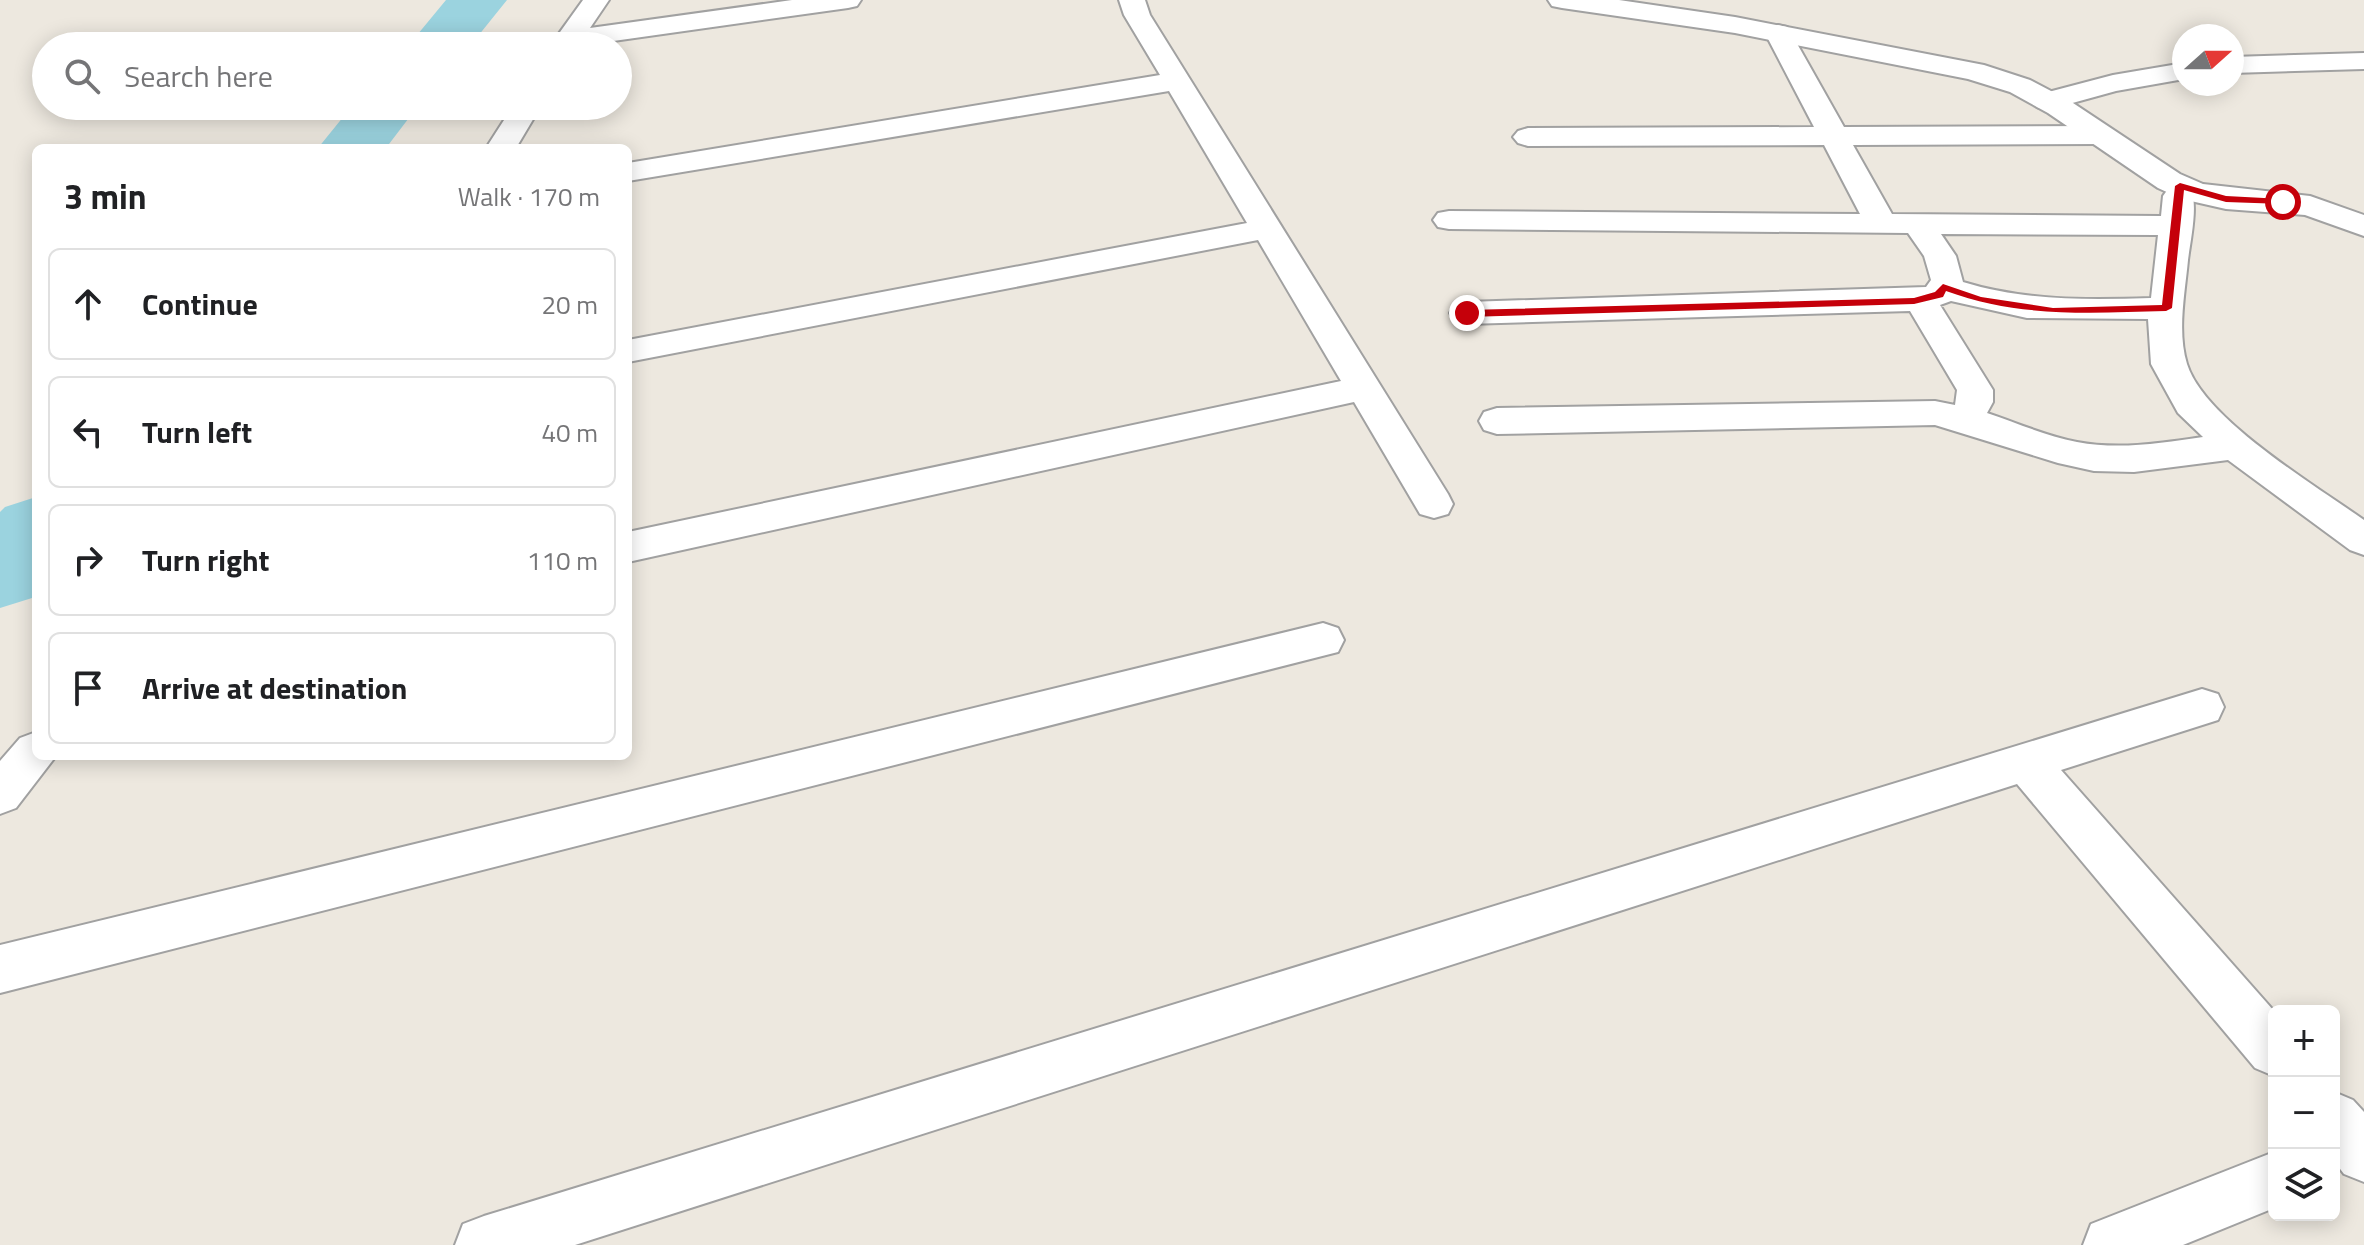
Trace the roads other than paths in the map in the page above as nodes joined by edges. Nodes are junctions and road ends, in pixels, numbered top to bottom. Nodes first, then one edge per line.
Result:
1 (596, 0) edge
2 (848, 0) edge
3 (1132, 0) edge
4 (1562, 0) edge
5 (574, 32) edge
6 (632, 33) edge
7 (1778, 33) junction
8 (2364, 61) edge
9 (2244, 65) edge
10 (2172, 73) edge
11 (1176, 81) junction
12 (2047, 101) junction
13 (518, 120) edge
14 (2101, 135) junction
15 (1834, 136) junction
16 (1528, 137) dead end
17 (503, 144) edge
18 (632, 171) edge
19 (2180, 186) junction
20 (1449, 220) dead end
21 (1881, 223) junction
22 (1918, 224) junction
23 (2177, 226) junction
24 (2364, 226) edge
25 (1267, 229) junction
26 (1932, 294) junction
27 (2166, 308) junction
28 (1467, 313) dead end
29 (632, 350) edge
30 (1364, 388) junction
31 (1966, 418) junction
32 (1497, 421) dead end
33 (2235, 446) junction
34 (1434, 504) dead end
35 (2364, 540) edge
36 (632, 546) edge
37 (1323, 640) dead end
38 (2202, 707) dead end
39 (32, 756) edge
40 (2026, 762) junction
41 (0, 794) edge
42 (0, 969) edge
43 (2268, 1043) edge
44 (2268, 1182) edge
45 (484, 1245) edge
46 (2112, 1245) edge

1 - 5 street
2 - 6 street
3 - 11 street
4 - 7 street
7 - 12 street
7 - 15 street
8 - 9 street
10 - 12 street
11 - 18 street
11 - 25 street
12 - 14 street
13 - 17 street
14 - 15 street
14 - 19 street
15 - 16 street
15 - 21 street
19 - 23 street
19 - 24 street
20 - 21 street
21 - 22 street
22 - 23 street
22 - 26 street
23 - 27 street
25 - 29 street
25 - 30 street
26 - 27 street
26 - 28 street
26 - 31 street
27 - 33 street
30 - 34 street
30 - 36 street
31 - 32 street
31 - 33 street
33 - 35 street
37 - 42 street
38 - 40 street
39 - 41 street
40 - 43 street
40 - 45 street
44 - 46 street

